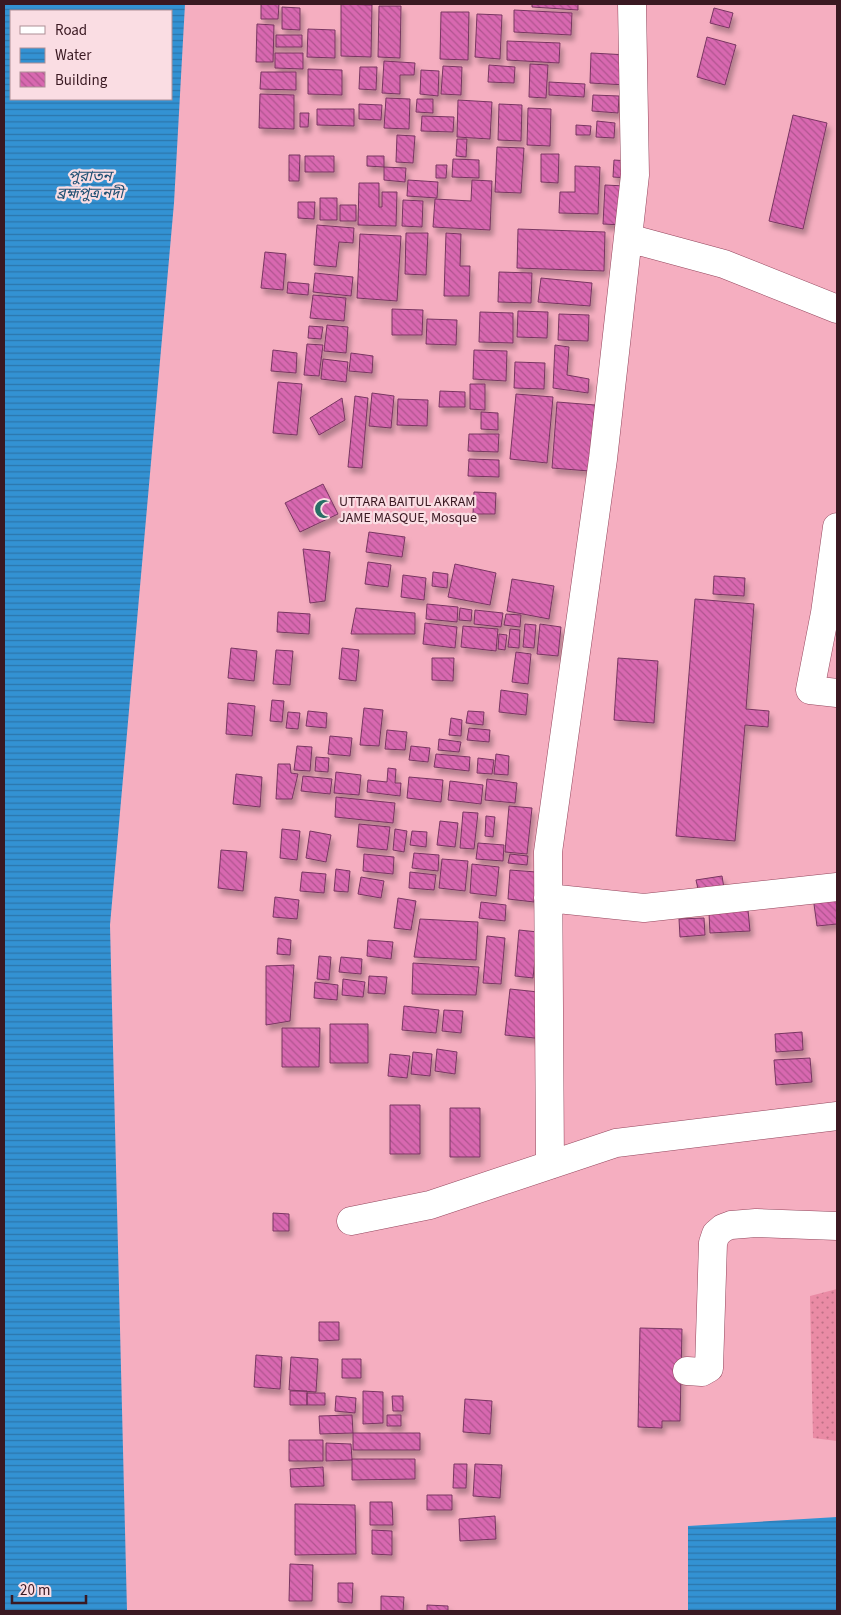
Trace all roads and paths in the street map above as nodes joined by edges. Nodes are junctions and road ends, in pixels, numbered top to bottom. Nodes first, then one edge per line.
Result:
1 (632, 4) edge
2 (628, 238) junction
3 (837, 309) edge
4 (837, 527) edge
5 (837, 693) edge
6 (837, 887) edge
7 (548, 898) junction
8 (837, 1116) edge
9 (550, 1165) junction
10 (351, 1221) dead end
11 (837, 1226) edge
12 (687, 1371) dead end

1 - 2 street
2 - 3 street
2 - 7 street
4 - 5 street
6 - 7 street
7 - 9 street
8 - 9 street
9 - 10 street
11 - 12 street

